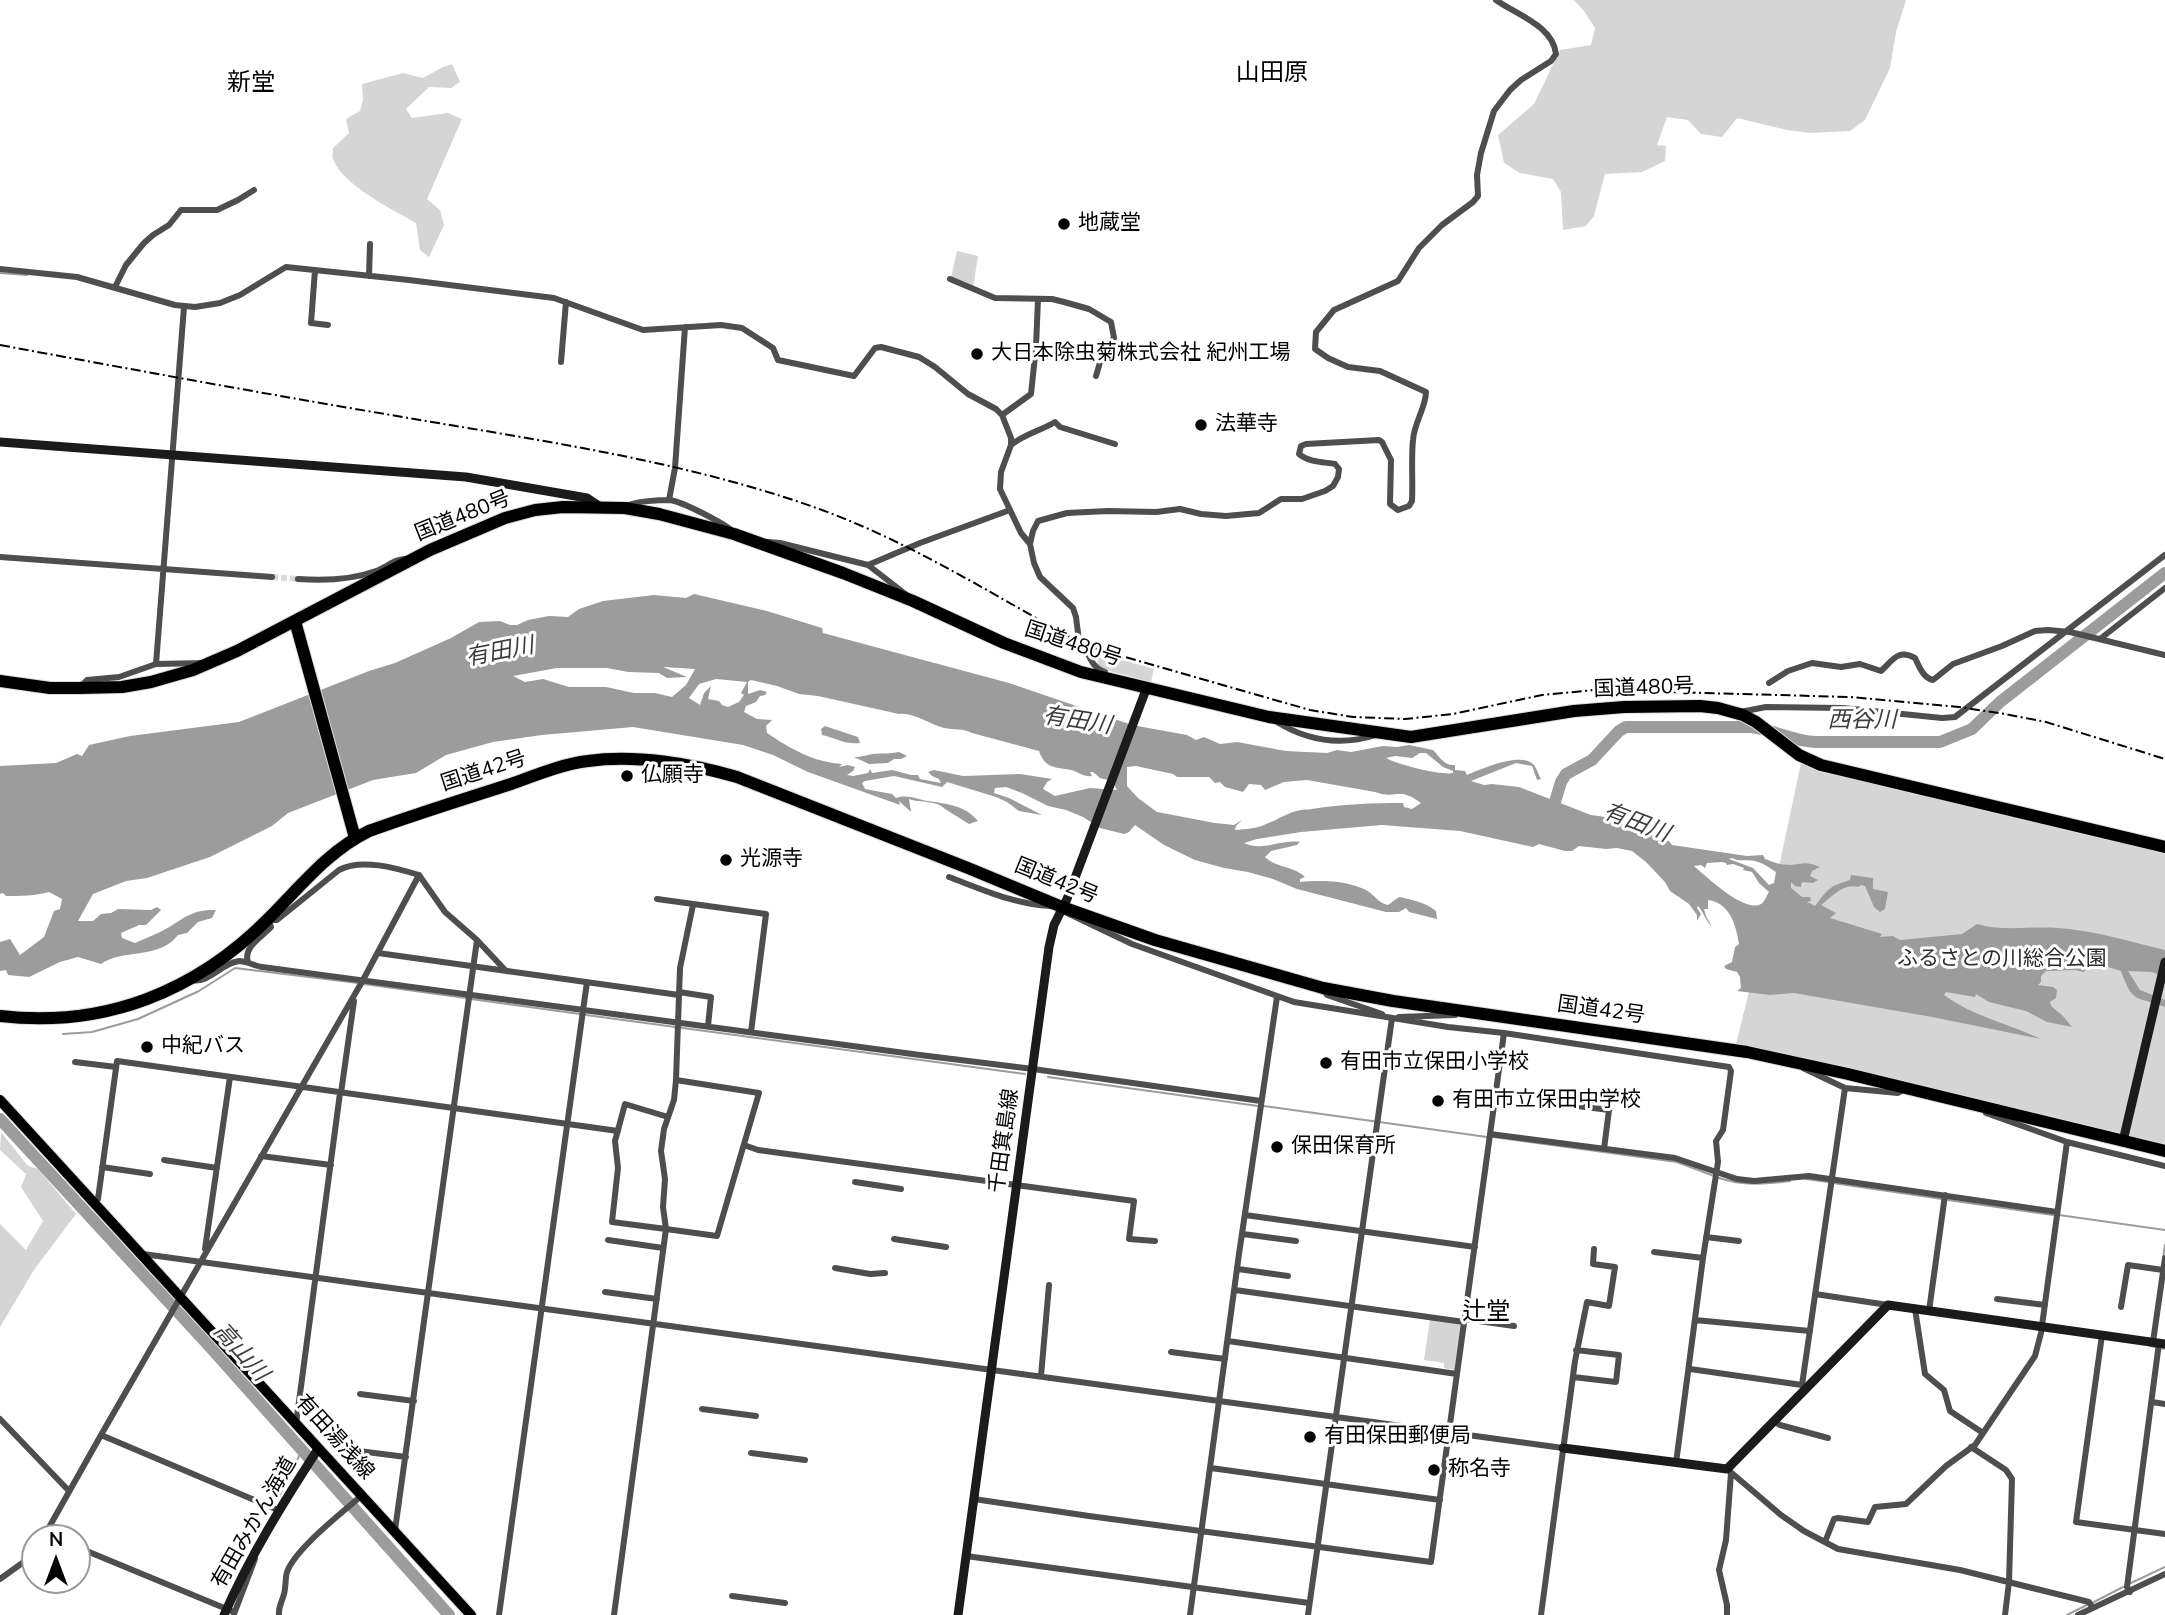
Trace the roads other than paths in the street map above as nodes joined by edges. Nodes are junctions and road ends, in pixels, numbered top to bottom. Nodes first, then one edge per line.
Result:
1 (1496, 0) edge
2 (254, 190) dead end
3 (370, 244) dead end
4 (0, 269) edge
5 (315, 270) junction
6 (369, 276) junction
7 (950, 279) dead end
8 (115, 287) junction
9 (1038, 299) junction
10 (566, 302) junction
11 (184, 307) junction
12 (328, 325) dead end
13 (685, 327) junction
14 (561, 362) dead end
15 (1097, 376) dead end
16 (1002, 415) junction
17 (0, 442) edge
18 (1115, 444) dead end
19 (1011, 445) junction
20 (173, 455) junction
21 (669, 500) junction
22 (599, 506) junction
23 (625, 508) junction
24 (1010, 510) junction
25 (734, 534) junction
26 (755, 541) junction
27 (1030, 544) junction
28 (2165, 555) edge
29 (0, 557) edge
30 (413, 559) junction
31 (869, 565) junction
32 (164, 569) junction
33 (272, 577) tunnel mouth
34 (298, 579) tunnel mouth
35 (2165, 588) edge
36 (913, 601) junction
37 (297, 627) junction
38 (2067, 632) junction
39 (1078, 633) tunnel mouth
40 (2098, 639) junction
41 (1085, 648) tunnel mouth
42 (2165, 655) edge
43 (211, 663) junction
44 (156, 664) junction
45 (0, 681) edge
46 (1769, 683) dead end
47 (79, 688) junction
48 (1145, 689) junction
49 (1738, 713) junction
50 (354, 834) junction
51 (2165, 847) edge
52 (419, 875) junction
53 (949, 877) dead end
54 (657, 899) dead end
55 (693, 905) junction
56 (1063, 905) junction
57 (272, 922) junction
58 (477, 940) junction
59 (377, 953) junction
60 (2165, 962) edge
61 (249, 963) junction
62 (473, 967) junction
63 (506, 971) junction
64 (191, 980) junction
65 (363, 980) junction
66 (587, 982) junction
67 (1323, 988) junction
68 (679, 993) junction
69 (469, 994) junction
70 (355, 996) junction
71 (1277, 997) junction
72 (583, 1010) junction
73 (1462, 1010) junction
74 (0, 1016) edge
75 (1392, 1018) junction
76 (678, 1022) junction
77 (708, 1026) junction
78 (751, 1032) junction
79 (1504, 1033) junction
80 (75, 1062) dead end
81 (1803, 1063) junction
82 (116, 1067) junction
83 (1033, 1069) junction
84 (230, 1077) junction
85 (676, 1080) junction
86 (301, 1088) junction
87 (1844, 1088) junction
88 (1905, 1088) junction
89 (341, 1093) junction
90 (0, 1100) edge
91 (1261, 1101) junction
92 (1554, 1103) dead end
93 (1982, 1106) junction
94 (453, 1109) junction
95 (668, 1117) junction
96 (566, 1124) junction
97 (618, 1131) junction
98 (1490, 1134) junction
99 (2123, 1138) junction
100 (2067, 1142) junction
101 (744, 1145) junction
102 (1604, 1149) junction
103 (2165, 1151) edge
104 (261, 1156) junction
105 (164, 1160) dead end
106 (331, 1165) junction
107 (102, 1167) junction
108 (2165, 1167) edge
109 (217, 1168) junction
110 (1716, 1173) junction
111 (150, 1174) dead end
112 (1831, 1180) junction
113 (855, 1182) dead end
114 (1017, 1185) junction
115 (901, 1189) dead end
116 (1945, 1195) junction
117 (94, 1203) junction
118 (2057, 1212) junction
119 (1245, 1215) junction
120 (666, 1229) junction
121 (1361, 1232) junction
122 (1242, 1234) junction
123 (1706, 1237) junction
124 (894, 1239) dead end
125 (608, 1240) dead end
126 (1155, 1241) dead end
127 (1296, 1241) dead end
128 (1739, 1241) dead end
129 (946, 1247) dead end
130 (1475, 1247) junction
131 (663, 1248) junction
132 (1594, 1249) dead end
133 (1654, 1252) dead end
134 (141, 1254) junction
135 (202, 1258) junction
136 (1703, 1258) junction
137 (2165, 1258) edge
138 (835, 1268) dead end
139 (1238, 1269) junction
140 (2163, 1270) edge
141 (885, 1273) dead end
142 (1288, 1276) dead end
143 (317, 1277) junction
144 (1049, 1285) dead end
145 (1235, 1290) junction
146 (605, 1292) dead end
147 (428, 1293) junction
148 (1815, 1294) junction
149 (657, 1299) junction
150 (1997, 1299) dead end
151 (178, 1301) junction
152 (1888, 1305) junction
153 (2045, 1305) junction
154 (1351, 1306) junction
155 (2121, 1307) dead end
156 (541, 1308) junction
157 (1915, 1309) junction
158 (1929, 1311) junction
159 (1695, 1320) junction
160 (1465, 1321) junction
161 (653, 1323) junction
162 (1514, 1326) dead end
163 (2042, 1326) junction
164 (1810, 1331) junction
165 (2102, 1335) junction
166 (1228, 1341) junction
167 (2159, 1343) edge
168 (1577, 1350) junction
169 (1171, 1352) dead end
170 (1343, 1357) junction
171 (1225, 1359) junction
172 (992, 1369) junction
173 (1690, 1369) junction
174 (1457, 1374) junction
175 (1041, 1376) junction
176 (1573, 1377) junction
177 (1803, 1387) junction
178 (360, 1394) dead end
179 (414, 1401) junction
180 (1220, 1401) junction
181 (2152, 1402) junction
182 (2165, 1404) edge
183 (702, 1409) dead end
184 (757, 1416) dead end
185 (1336, 1417) junction
186 (0, 1419) edge
187 (1774, 1421) junction
188 (296, 1425) junction
189 (1449, 1432) junction
190 (1983, 1433) junction
191 (101, 1435) junction
192 (1828, 1438) dead end
193 (1971, 1447) junction
194 (1563, 1448) junction
195 (351, 1450) dead end
196 (317, 1452) junction
197 (751, 1453) dead end
198 (406, 1457) junction
199 (805, 1460) dead end
200 (1676, 1464) junction
201 (1211, 1468) junction
202 (1729, 1471) junction
203 (1327, 1483) junction
204 (69, 1491) junction
205 (360, 1496) junction
206 (974, 1499) junction
207 (1440, 1500) junction
208 (278, 1510) junction
209 (51, 1524) edge
210 (2134, 1530) junction
211 (1202, 1531) junction
212 (395, 1532) junction
213 (2165, 1534) edge
214 (1825, 1542) junction
215 (1318, 1547) junction
216 (91, 1554) edge
217 (967, 1556) junction
218 (21, 1564) edge
219 (2165, 1574) edge
220 (0, 1579) edge
221 (2009, 1582) junction
222 (1194, 1587) junction
223 (2130, 1592) junction
224 (732, 1596) dead end
225 (785, 1603) dead end
226 (1310, 1603) junction
227 (2093, 1608) junction
228 (230, 1613) edge
229 (279, 1615) edge
230 (471, 1615) edge
231 (499, 1615) edge
232 (614, 1615) edge
233 (958, 1615) edge
234 (1191, 1615) edge
235 (1308, 1615) edge
236 (1541, 1615) edge
237 (1727, 1615) edge
238 (2005, 1615) edge
239 (2078, 1615) edge

1 - 27 street
2 - 8 street
3 - 6 street
4 - 8 street
5 - 6 street
5 - 11 street
5 - 12 street
6 - 10 street
7 - 9 street
8 - 11 street
9 - 15 street
9 - 16 street
10 - 13 street
10 - 14 street
11 - 20 street
13 - 16 street
13 - 21 street
16 - 19 street
17 - 20 street
18 - 19 street
19 - 24 street
20 - 22 street
20 - 32 street
21 - 23 street
21 - 25 street
22 - 23 highway, 国道480号
22 - 30 highway, 国道480号
23 - 25 highway, 国道480号
24 - 27 street
24 - 31 street
25 - 26 highway, 国道480号
26 - 31 street
26 - 36 highway, 国道480号
27 - 39 street
28 - 38 street
29 - 32 street
30 - 34 street
30 - 37 highway, 国道480号
31 - 36 street
32 - 33 street
32 - 44 street
35 - 40 street
36 - 48 highway, 国道480号
37 - 43 highway, 国道480号
37 - 50 highway
38 - 40 street
38 - 46 street
38 - 49 street
40 - 42 street
41 - 48 street
43 - 44 street
43 - 47 highway, 国道480号
44 - 47 street
45 - 47 highway, 国道480号
48 - 49 highway, 国道480号
48 - 56 street, 千田箕島線
49 - 51 highway, 国道480号
50 - 56 highway, 国道42号
50 - 57 highway, 国道42号
52 - 57 street
52 - 58 street
52 - 59 street
53 - 56 street
54 - 55 street
55 - 68 street
55 - 78 street
56 - 67 highway, 国道42号
56 - 71 street
56 - 83 street, 千田箕島線
57 - 61 street
57 - 64 highway, 国道42号
58 - 62 street
58 - 63 street
59 - 62 street
59 - 65 street
60 - 99 street
61 - 64 street
61 - 65 street
62 - 63 street
62 - 69 street
63 - 66 street
64 - 74 highway, 国道42号
65 - 69 street
65 - 70 street
66 - 68 street
66 - 72 street
67 - 73 highway, 国道42号
67 - 75 street
68 - 76 street
68 - 77 street
69 - 72 street
69 - 94 street
70 - 86 street
70 - 89 street
71 - 75 street
71 - 91 street
72 - 76 street
72 - 96 street
73 - 75 street
73 - 81 highway, 国道42号
75 - 79 street
75 - 121 street
76 - 77 street
76 - 85 street
77 - 78 street
78 - 83 street
79 - 98 street
79 - 110 street
80 - 82 street
81 - 87 street
81 - 88 highway, 国道42号
82 - 84 street
82 - 107 street
83 - 91 street
83 - 114 street, 千田箕島線
84 - 86 street
84 - 109 street
85 - 95 street
85 - 101 street
86 - 89 street
86 - 104 street
87 - 88 street
87 - 112 street
88 - 93 highway, 国道42号
89 - 94 street
89 - 106 street
90 - 117 main road, 有田湯浅線
91 - 119 street
92 - 102 street
93 - 99 highway, 国道42号
93 - 100 street
94 - 96 street
94 - 147 street
95 - 97 street
95 - 120 street
96 - 97 street
96 - 156 street
97 - 120 street
98 - 102 street
98 - 130 street
99 - 103 highway, 国道42号
100 - 108 street
100 - 118 street
101 - 114 street
101 - 120 street
102 - 110 street
104 - 106 street
104 - 135 street
105 - 109 street
106 - 143 street
107 - 111 street
107 - 117 street
109 - 135 street
110 - 112 street
110 - 123 street
112 - 116 street
112 - 148 street
113 - 115 street
114 - 126 street
114 - 172 street, 千田箕島線
116 - 118 street
116 - 158 street
117 - 134 main road, 有田湯浅線
118 - 153 street
119 - 121 street
119 - 122 street
120 - 131 street
121 - 130 street
121 - 154 street
122 - 127 street
122 - 139 street
123 - 128 street
123 - 136 street
124 - 129 street
125 - 131 street
130 - 160 street
131 - 149 street
132 - 168 street
133 - 136 street
134 - 135 street
134 - 151 main road, 有田湯浅線
135 - 143 street
135 - 151 street
136 - 159 street
137 - 140 street
138 - 141 street
139 - 142 street
139 - 145 street
140 - 155 street
140 - 167 street
143 - 147 street
143 - 188 street
144 - 175 street
145 - 154 street
145 - 166 street
146 - 149 street
147 - 156 street
147 - 179 street
148 - 152 street
148 - 164 street
149 - 161 street
150 - 153 street
151 - 188 main road, 有田湯浅線
151 - 191 street
152 - 157 street
152 - 177 street
153 - 163 street
154 - 160 street
154 - 170 street
156 - 161 street
156 - 231 street
157 - 158 street
157 - 190 street
158 - 163 street
159 - 164 street
159 - 173 street
160 - 162 street
160 - 174 street
161 - 172 street
161 - 232 street
163 - 165 street
163 - 190 street
164 - 177 street
165 - 167 street
165 - 210 street
166 - 170 street
166 - 171 street
167 - 181 street
168 - 176 street
168 - 176 street
169 - 171 street
170 - 174 street
170 - 185 street
171 - 180 street
172 - 175 street
172 - 206 street, 千田箕島線
173 - 177 street
173 - 200 street
174 - 189 street
175 - 180 street
176 - 194 street
177 - 187 street
178 - 179 street
179 - 198 street
180 - 185 street
180 - 201 street
181 - 182 street
181 - 210 street
183 - 184 street
185 - 189 street
185 - 203 street
186 - 204 street
187 - 192 street
187 - 202 street
188 - 196 main road, 有田湯浅線
189 - 194 street
189 - 207 street
190 - 193 street
191 - 204 street
191 - 208 street
193 - 214 street
193 - 221 street
194 - 200 street
194 - 236 street
195 - 198 street
196 - 205 main road, 有田湯浅線
196 - 208 street, 有田みかん海道
197 - 199 street
198 - 212 street
200 - 202 street
201 - 203 street
201 - 211 street
202 - 214 street
202 - 237 street
203 - 207 street
203 - 215 street
204 - 209 street
205 - 212 main road, 有田湯浅線
205 - 229 street
206 - 211 street
206 - 217 street, 千田箕島線
207 - 215 street
208 - 228 street, 有田みかん海道
210 - 213 street
210 - 223 street
211 - 215 street
211 - 222 street
212 - 230 main road, 有田湯浅線
214 - 221 street
215 - 226 street
216 - 228 street
217 - 222 street
217 - 233 street, 千田箕島線
218 - 220 street
219 - 223 street
221 - 227 street
221 - 238 street
222 - 226 street
222 - 234 street
223 - 227 street
224 - 225 street
226 - 235 street
227 - 239 street

